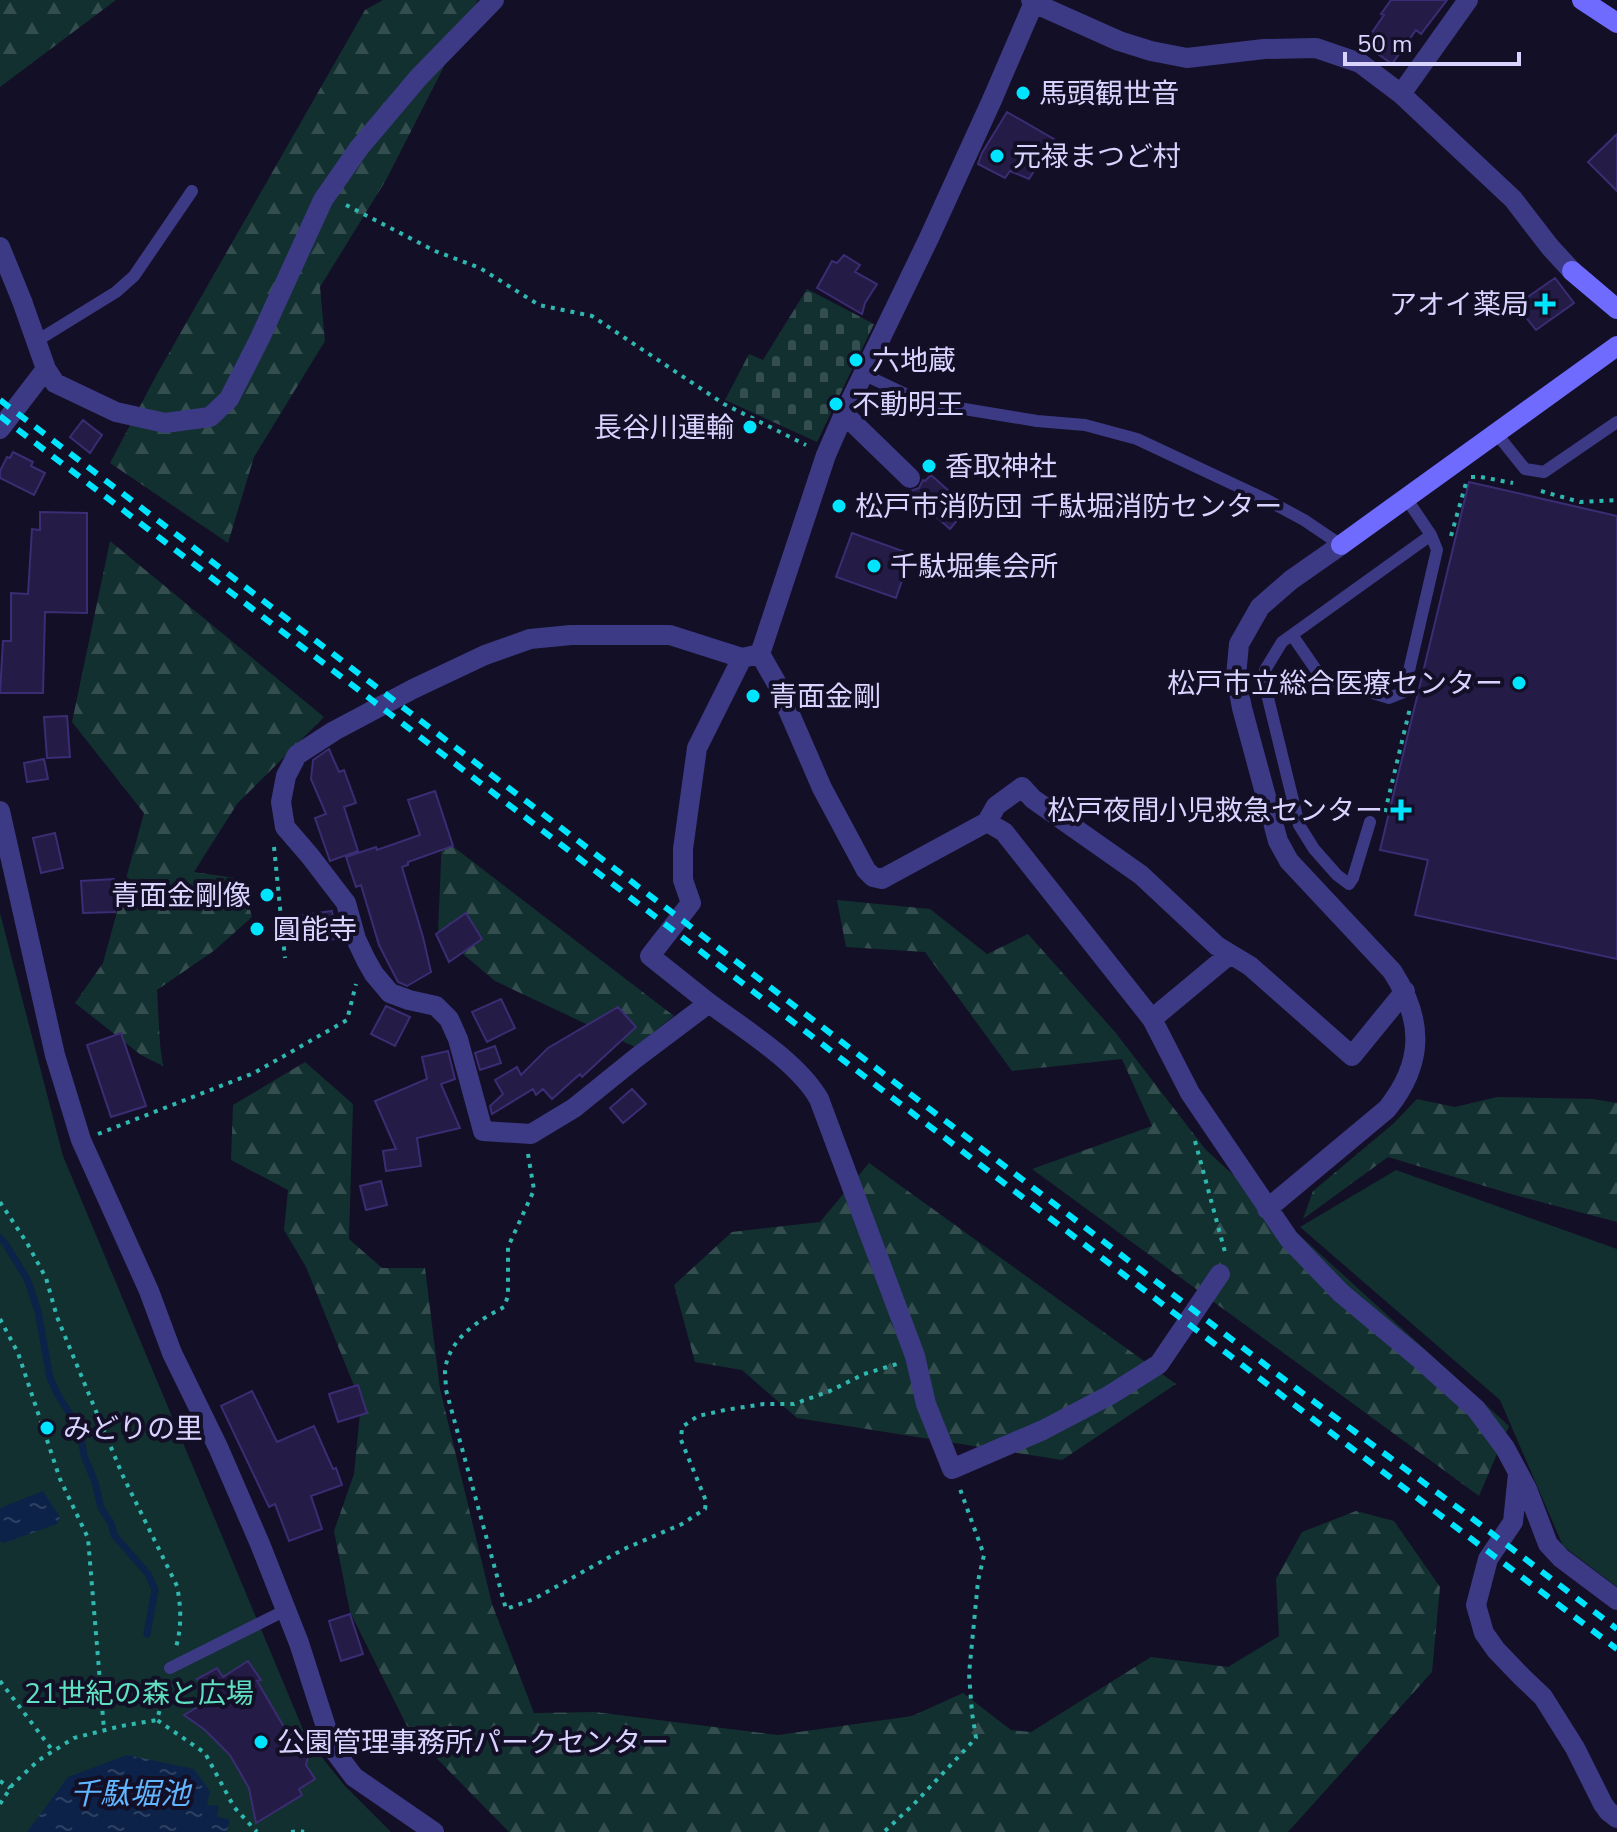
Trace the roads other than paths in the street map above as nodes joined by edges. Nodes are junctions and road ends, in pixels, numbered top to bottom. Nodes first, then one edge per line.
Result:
1 (494, 0) edge
2 (1468, 0) edge
3 (1582, 0) edge
4 (1033, 1) edge
5 (1617, 23) edge
6 (1401, 94) junction
7 (192, 191) dead end
8 (0, 247) edge
9 (1617, 309) edge
10 (35, 342) junction
11 (1617, 346) edge
12 (46, 369) junction
13 (863, 374) junction
14 (844, 414) junction
15 (1617, 422) edge
16 (0, 429) edge
17 (1496, 433) junction
18 (910, 478) dead end
19 (1406, 498) junction
20 (1431, 535) junction
21 (1341, 545) junction
22 (1292, 635) junction
23 (751, 656) junction
24 (0, 811) edge
25 (987, 822) junction
26 (1370, 822) dead end
27 (1230, 954) junction
28 (1405, 991) junction
29 (709, 1003) junction
30 (1152, 1019) junction
31 (1267, 1209) junction
32 (1220, 1274) road end
33 (1518, 1474) junction
34 (1617, 1600) edge
35 (286, 1610) junction
36 (170, 1668) road end
37 (1617, 1818) edge
38 (434, 1832) edge

1 - 12 street
2 - 6 street
3 - 5 street
4 - 6 street
4 - 13 street
6 - 9 street
7 - 10 lane
8 - 10 street
10 - 12 street
11 - 17 street
12 - 16 street
13 - 14 street
13 - 21 lane
14 - 18 street
14 - 23 street
15 - 17 lane
17 - 19 street
19 - 20 lane
19 - 21 street
20 - 22 lane
20 - 22 lane
21 - 28 street
22 - 26 lane
23 - 25 street
23 - 29 street
23 - 29 street
24 - 35 street
25 - 27 street
25 - 30 street
27 - 28 street
27 - 30 street
28 - 31 street
29 - 32 street
30 - 31 street
31 - 33 street
33 - 34 street
33 - 37 street
35 - 36 lane
35 - 38 street

